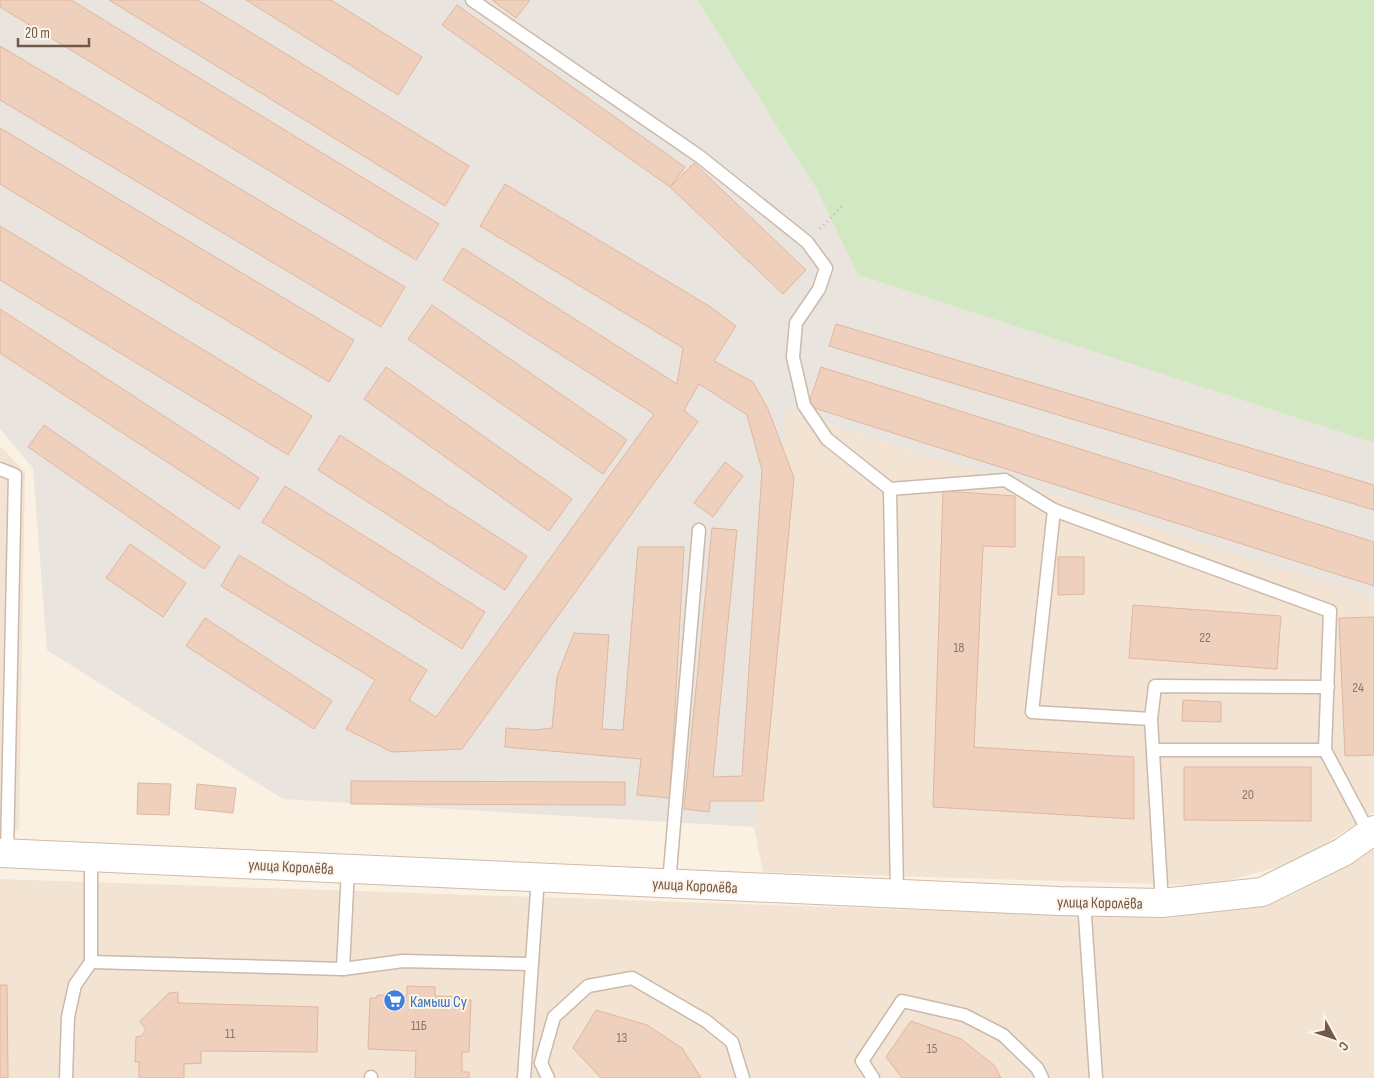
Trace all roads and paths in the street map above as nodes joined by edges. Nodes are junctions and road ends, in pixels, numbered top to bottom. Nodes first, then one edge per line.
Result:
1 (472, 0) edge
2 (843, 205) dead end
3 (807, 242) junction
4 (0, 469) edge
5 (890, 489) junction
6 (1054, 510) junction
7 (699, 530) dead end
8 (1328, 687) junction
9 (1151, 719) junction
10 (1153, 750) junction
11 (1325, 750) junction
12 (1371, 831) edge
13 (3, 853) edge
14 (91, 857) junction
15 (348, 869) junction
16 (538, 877) junction
17 (669, 883) junction
18 (897, 894) junction
19 (1084, 901) junction
20 (1162, 903) junction
21 (91, 962) junction
22 (532, 964) junction
23 (343, 969) junction
24 (526, 1055) junction
25 (541, 1063) junction
26 (66, 1078) edge
27 (524, 1078) edge
28 (548, 1078) edge
29 (743, 1078) edge
30 (873, 1078) edge
31 (1042, 1078) edge
32 (1096, 1078) edge

1 - 3 lane
2 - 3 path
3 - 5 lane
4 - 13 lane
5 - 6 lane
5 - 18 lane
6 - 8 lane
6 - 9 lane
7 - 17 lane
8 - 9 lane
8 - 11 lane
9 - 10 lane
10 - 11 lane
10 - 20 lane
11 - 12 lane
12 - 20 street, улица Королёва
13 - 14 street, улица Королёва
14 - 15 street, улица Королёва
14 - 21 lane
15 - 16 street, улица Королёва
15 - 23 lane
16 - 17 street, улица Королёва
16 - 22 lane
17 - 18 street, улица Королёва
18 - 19 street, улица Королёва
19 - 20 street, улица Королёва
19 - 32 lane
21 - 23 lane
21 - 26 lane
22 - 23 lane
22 - 24 lane
24 - 25 lane
24 - 27 lane
25 - 28 lane
25 - 29 lane
30 - 31 lane

